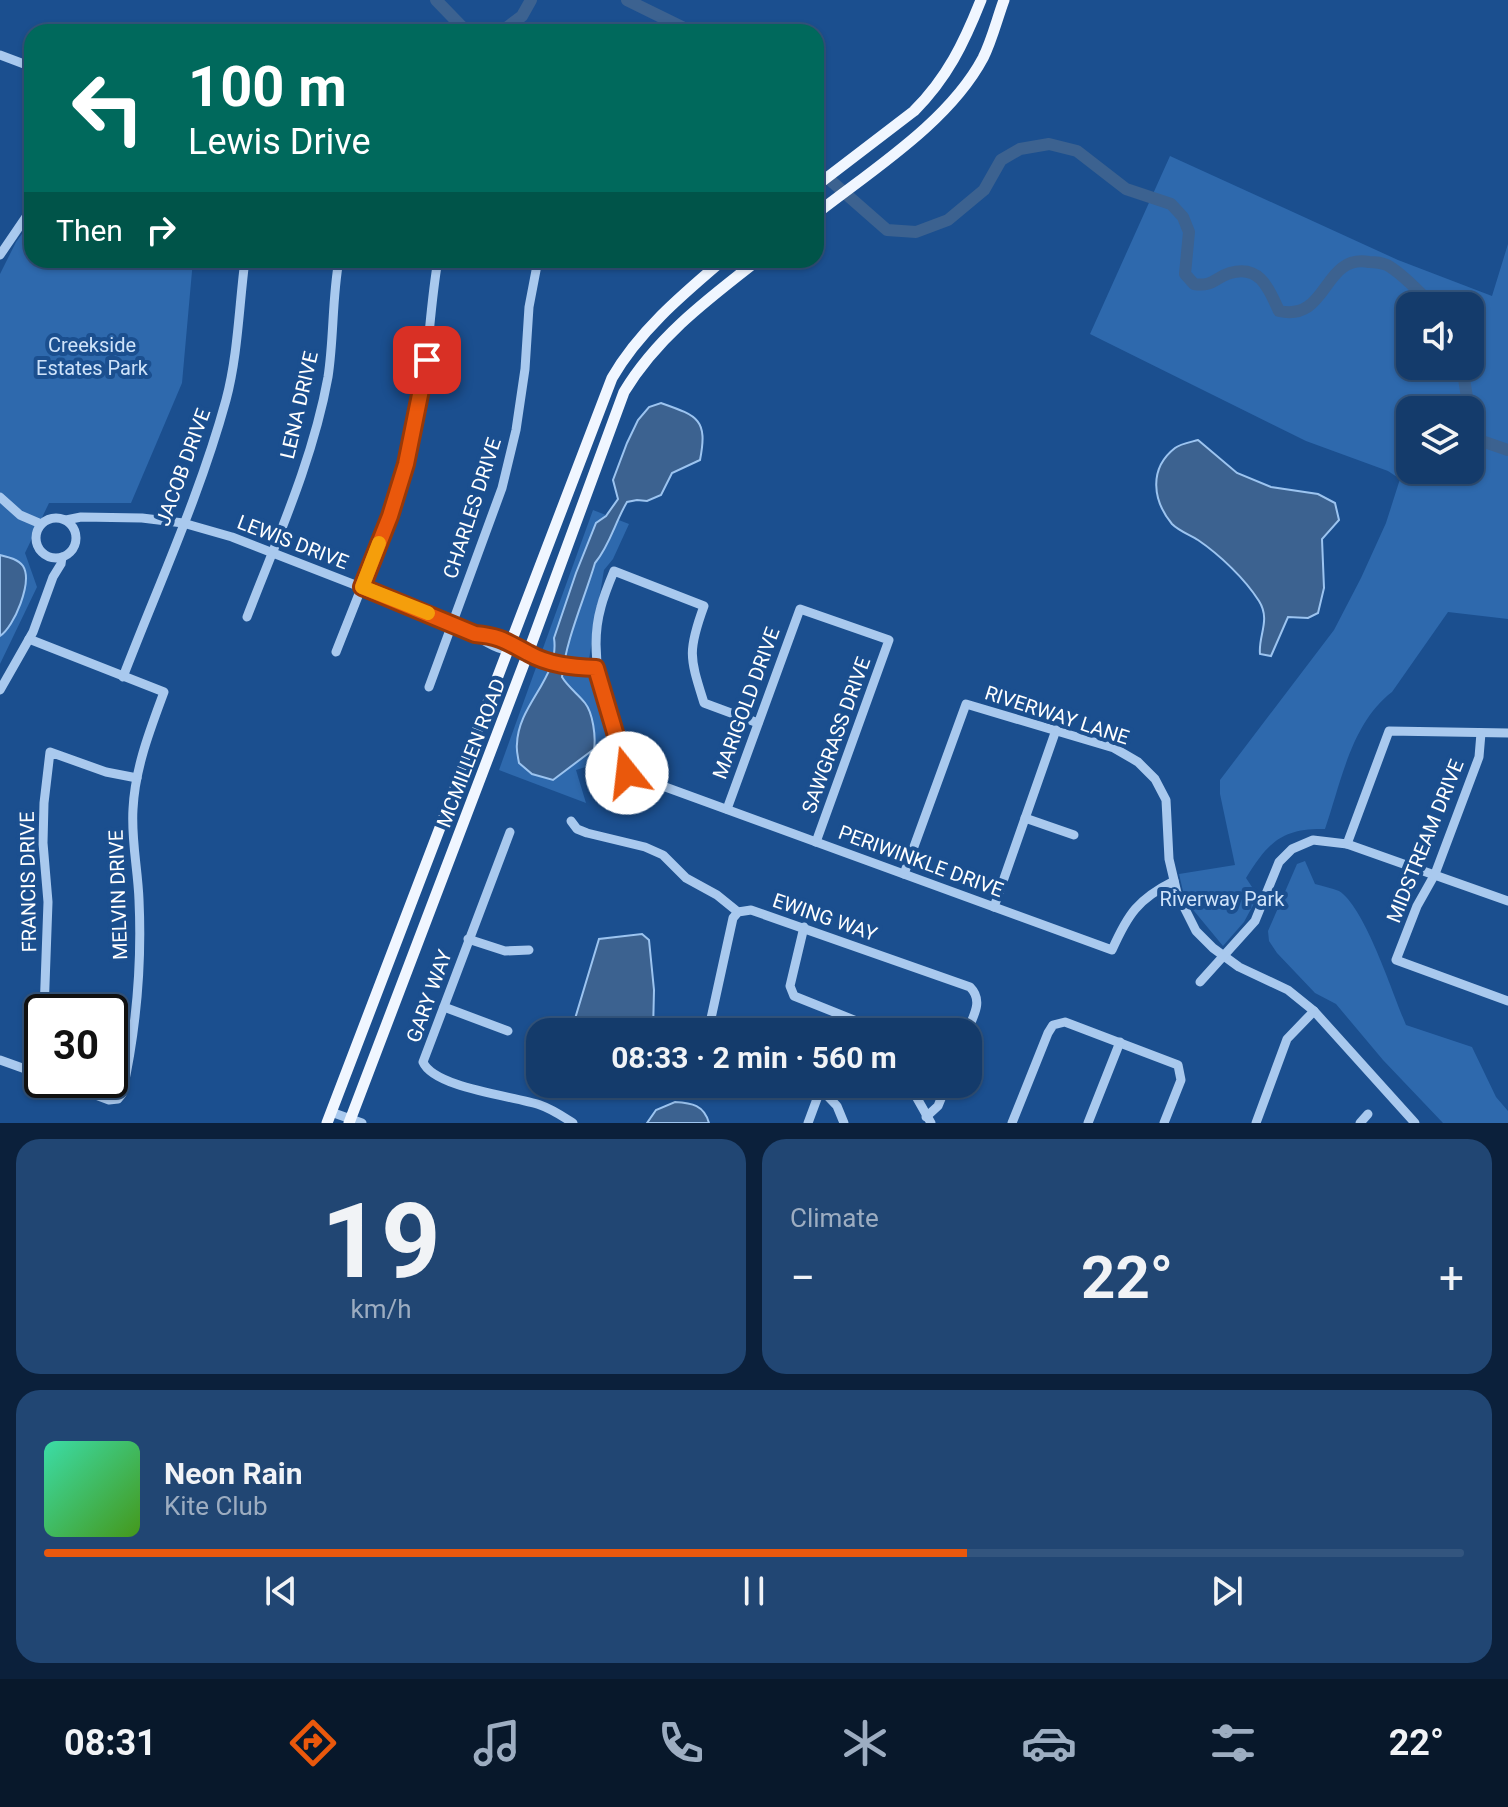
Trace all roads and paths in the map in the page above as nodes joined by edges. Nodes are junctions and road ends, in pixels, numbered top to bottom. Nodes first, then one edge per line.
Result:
1 (981, 0) edge
2 (1004, 0) edge
3 (0, 55) edge
4 (24, 64) edge
5 (824, 180) edge
6 (824, 208) edge
7 (24, 220) edge
8 (0, 255) edge
9 (244, 268) edge
10 (338, 268) edge
11 (437, 268) edge
12 (536, 268) edge
13 (714, 268) edge
14 (748, 268) edge
15 (0, 497) edge
16 (20, 515) junction
17 (90, 519) junction
18 (66, 520) junction
19 (183, 523) junction
20 (41, 524) junction
21 (75, 532) junction
22 (35, 539) junction
23 (272, 552) junction
24 (48, 556) junction
25 (62, 557) junction
26 (53, 577) junction
27 (362, 587) junction
28 (800, 609) joint
29 (247, 617) dead end
30 (453, 623) junction
31 (29, 639) junction
32 (510, 648) junction
33 (336, 652) dead end
34 (528, 653) junction
35 (596, 668) junction
36 (123, 677) junction
37 (429, 687) dead end
38 (0, 690) edge
39 (758, 723) junction
40 (1056, 730) junction
41 (1481, 733) junction
42 (1508, 733) edge
43 (137, 778) junction
44 (727, 809) junction
45 (1025, 818) junction
46 (571, 821) dead end
47 (510, 832) dead end
48 (1074, 835) dead end
49 (816, 842) junction
50 (1347, 844) junction
51 (904, 874) junction
52 (1435, 874) junction
53 (1174, 881) junction
54 (1508, 901) edge
55 (994, 907) junction
56 (738, 912) junction
57 (804, 927) junction
58 (468, 939) junction
59 (529, 950) dead end
60 (1224, 956) junction
61 (1200, 982) dead end
62 (45, 994) edge
63 (1508, 1001) edge
64 (444, 1007) junction
65 (1314, 1011) junction
66 (711, 1018) edge
67 (849, 1018) edge
68 (972, 1018) edge
69 (508, 1031) dead end
70 (1120, 1042) junction
71 (0, 1060) edge
72 (128, 1067) edge
73 (24, 1068) edge
74 (815, 1098) edge
75 (829, 1098) edge
76 (916, 1098) edge
77 (941, 1098) edge
78 (1368, 1114) dead end
79 (329, 1117) edge
80 (928, 1120) edge
81 (354, 1122) edge
82 (573, 1123) edge
83 (808, 1123) edge
84 (844, 1123) edge
85 (1012, 1123) edge
86 (1088, 1123) edge
87 (1164, 1123) edge
88 (1256, 1123) edge
89 (1360, 1123) edge
90 (1415, 1123) edge

1 - 5 main road
2 - 6 main road
3 - 4 street
7 - 8 street
9 - 19 street, JACOB DRIVE
10 - 23 street, LENA DRIVE
11 - 27 street
12 - 30 street, CHARLES DRIVE
13 - 32 main road, MCMILLEN ROAD
14 - 34 main road, MCMILLEN ROAD
15 - 16 street
16 - 20 street
16 - 22 street
17 - 18 street, LEWIS DRIVE
17 - 19 street, LEWIS DRIVE
17 - 21 street
18 - 20 street
18 - 21 street
19 - 23 street, LEWIS DRIVE
19 - 36 street, JACOB DRIVE
20 - 22 street
21 - 25 street
22 - 24 street
23 - 27 street, LEWIS DRIVE
23 - 29 street, LENA DRIVE
24 - 25 street
24 - 26 street
25 - 26 street
26 - 31 street
27 - 30 street, LEWIS DRIVE
27 - 33 street
28 - 39 street, MARIGOLD DRIVE
28 - 49 street, SAWGRASS DRIVE
30 - 32 street, LEWIS DRIVE
30 - 37 street, CHARLES DRIVE
31 - 36 street
31 - 38 street
32 - 34 street, LEWIS DRIVE
32 - 79 main road, MCMILLEN ROAD
34 - 35 street, LEWIS DRIVE
34 - 81 main road, MCMILLEN ROAD
35 - 39 street
35 - 44 street, PERIWINKLE DRIVE
36 - 43 street, MELVIN DRIVE
39 - 44 street, MARIGOLD DRIVE
40 - 45 street
40 - 51 street, RIVERWAY LANE
40 - 53 street, RIVERWAY LANE
41 - 42 street
41 - 50 street
41 - 52 street, MIDSTREAM DRIVE
43 - 62 street, FRANCIS DRIVE
43 - 72 street, MELVIN DRIVE
44 - 49 street, PERIWINKLE DRIVE
45 - 48 street
45 - 55 street
46 - 56 street
47 - 58 street, GARY WAY
49 - 51 street, PERIWINKLE DRIVE
50 - 52 street
50 - 60 street
51 - 55 street, PERIWINKLE DRIVE
52 - 54 street
52 - 63 street, MIDSTREAM DRIVE
53 - 55 street, PERIWINKLE DRIVE
53 - 60 street, RIVERWAY LANE
56 - 57 street, EWING WAY
56 - 66 street
57 - 67 street
57 - 68 street, EWING WAY
58 - 59 street
58 - 64 street, GARY WAY
60 - 61 street
60 - 65 street, RIVERWAY LANE
64 - 69 street
64 - 82 street, GARY WAY
65 - 88 street
65 - 90 street, RIVERWAY LANE
70 - 85 street
70 - 86 street
70 - 87 street
71 - 73 street
74 - 83 street
75 - 84 street
76 - 80 street
77 - 80 street
78 - 89 street
79 - 81 street

